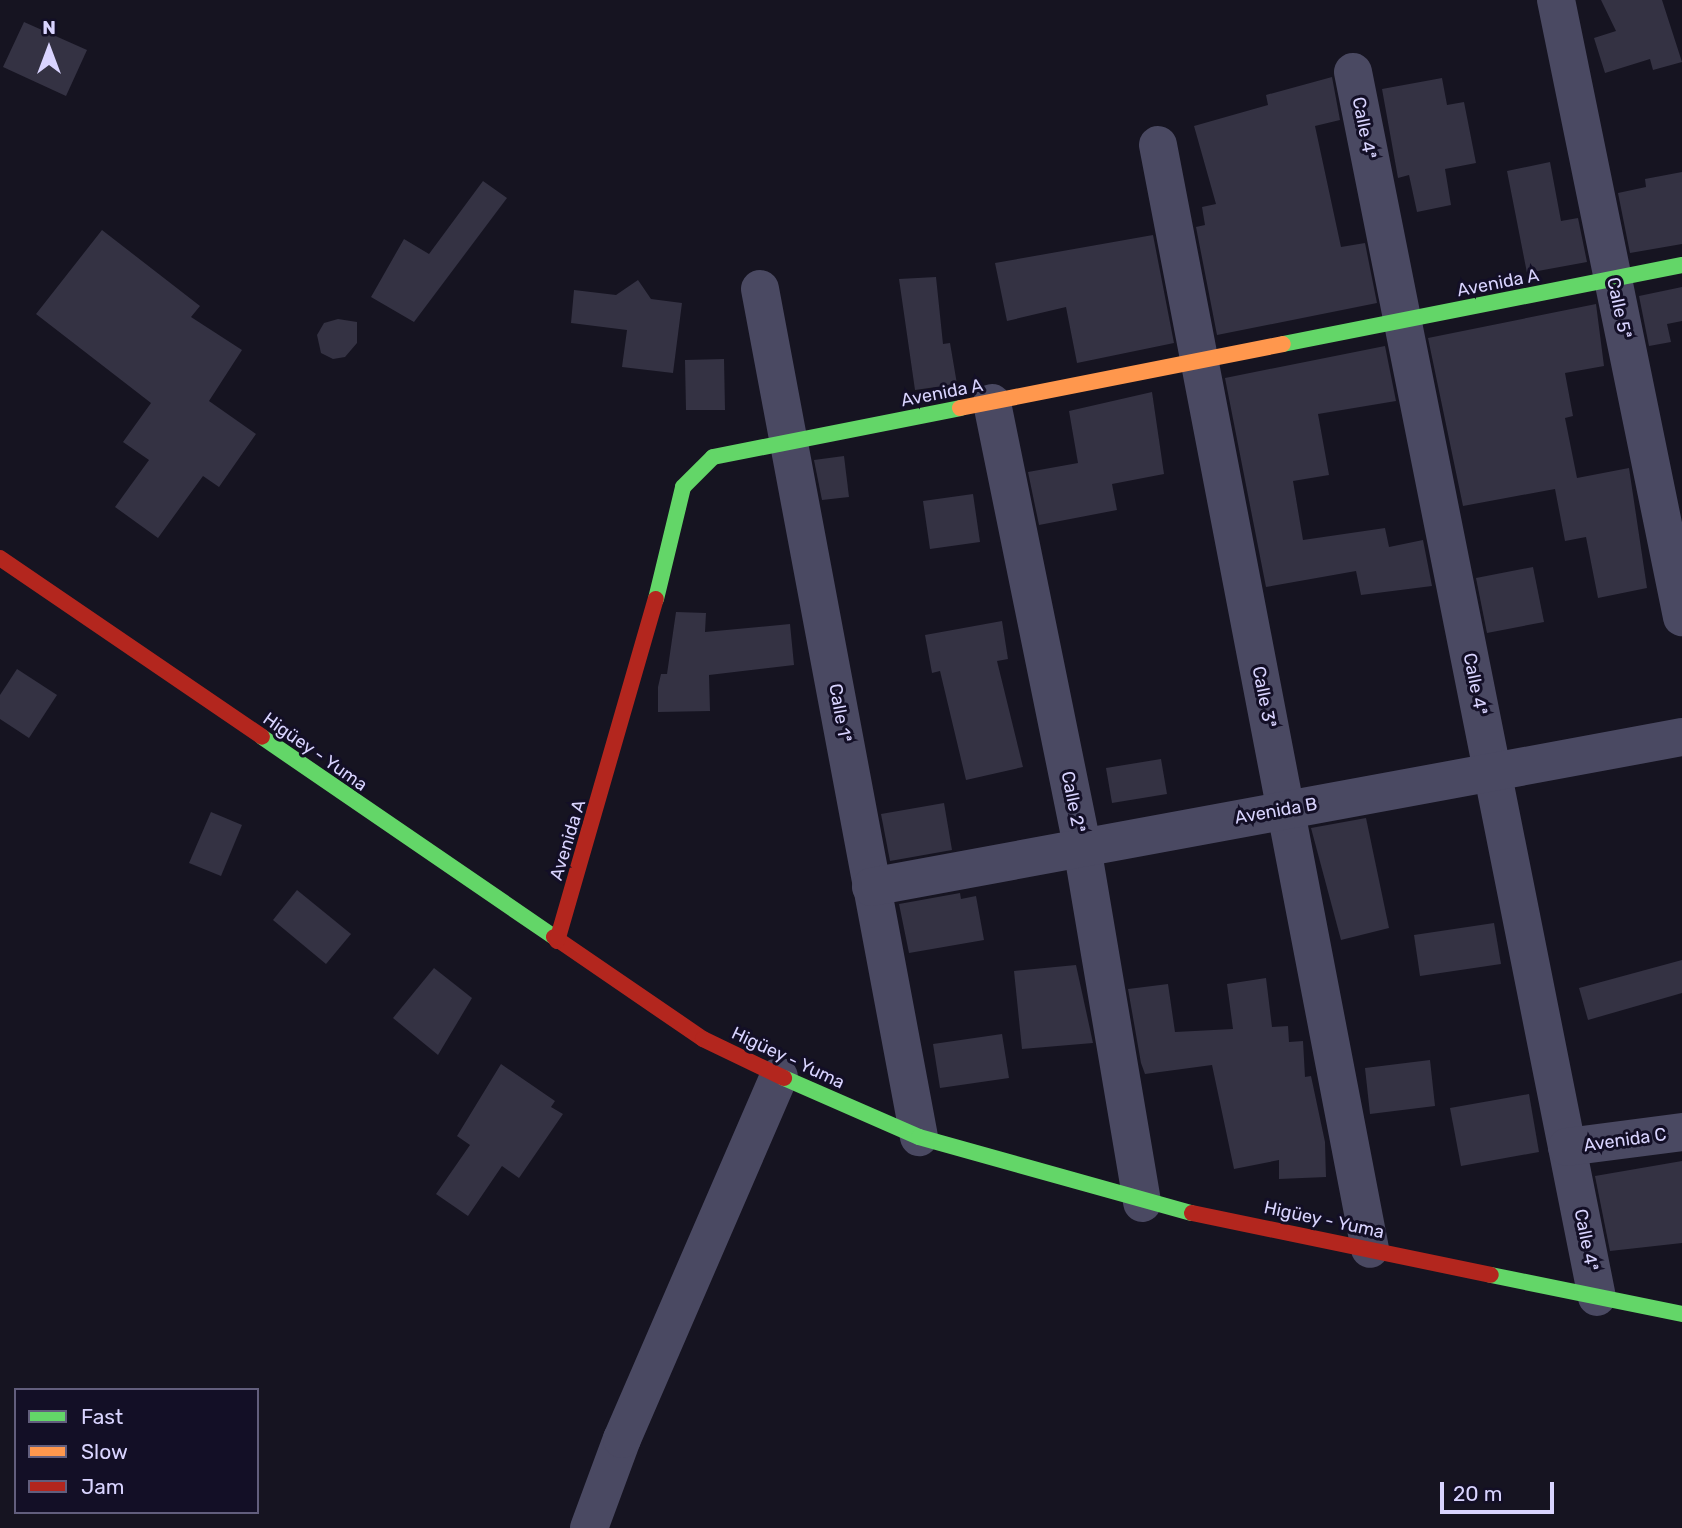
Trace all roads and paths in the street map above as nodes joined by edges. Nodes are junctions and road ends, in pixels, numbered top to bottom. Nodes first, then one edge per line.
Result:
1 (1556, 0) edge
2 (1353, 72) dead end
3 (1158, 145) dead end
4 (1682, 265) edge
5 (1613, 279) junction
6 (760, 289) dead end
7 (1403, 321) junction
8 (1200, 361) junction
9 (992, 403) junction
10 (792, 441) junction
11 (0, 558) edge
12 (1682, 617) edge
13 (1682, 737) edge
14 (1493, 772) junction
15 (1285, 810) junction
16 (1082, 848) junction
17 (870, 887) junction
18 (557, 941) junction
19 (779, 1076) junction
20 (1682, 1132) edge
21 (919, 1137) junction
22 (1567, 1147) junction
23 (1142, 1203) junction
24 (1370, 1249) junction
25 (1597, 1297) junction
26 (1682, 1314) edge
27 (589, 1528) edge

1 - 5 street, Calle 5ª
2 - 7 street, Calle 4ª
3 - 8 street, Calle 3ª
4 - 5 main road, Avenida A
5 - 7 main road, Avenida A
5 - 12 street, Calle 5ª
6 - 10 street, Calle 1ª
7 - 8 main road, Avenida A
7 - 14 street, Calle 4ª
8 - 9 main road, Avenida A
8 - 15 street, Calle 3ª
9 - 10 main road, Avenida A
9 - 16 street, Calle 2ª
10 - 17 street, Calle 1ª
10 - 18 main road, Avenida A
11 - 18 main road, Higüey - Yuma
13 - 14 street, Avenida B
14 - 15 street, Avenida B
14 - 22 street, Calle 4ª
15 - 16 street, Avenida B
15 - 24 street, Calle 3ª
16 - 17 street, Avenida B
16 - 23 street, Calle 2ª
17 - 21 street, Calle 1ª
18 - 19 main road, Higüey - Yuma
19 - 21 main road, Higüey - Yuma
19 - 27 street
20 - 22 street, Avenida C
21 - 23 main road, Higüey - Yuma
22 - 25 street, Calle 4ª
23 - 24 main road, Higüey - Yuma
24 - 25 main road, Higüey - Yuma
25 - 26 main road, Higüey - Yuma

